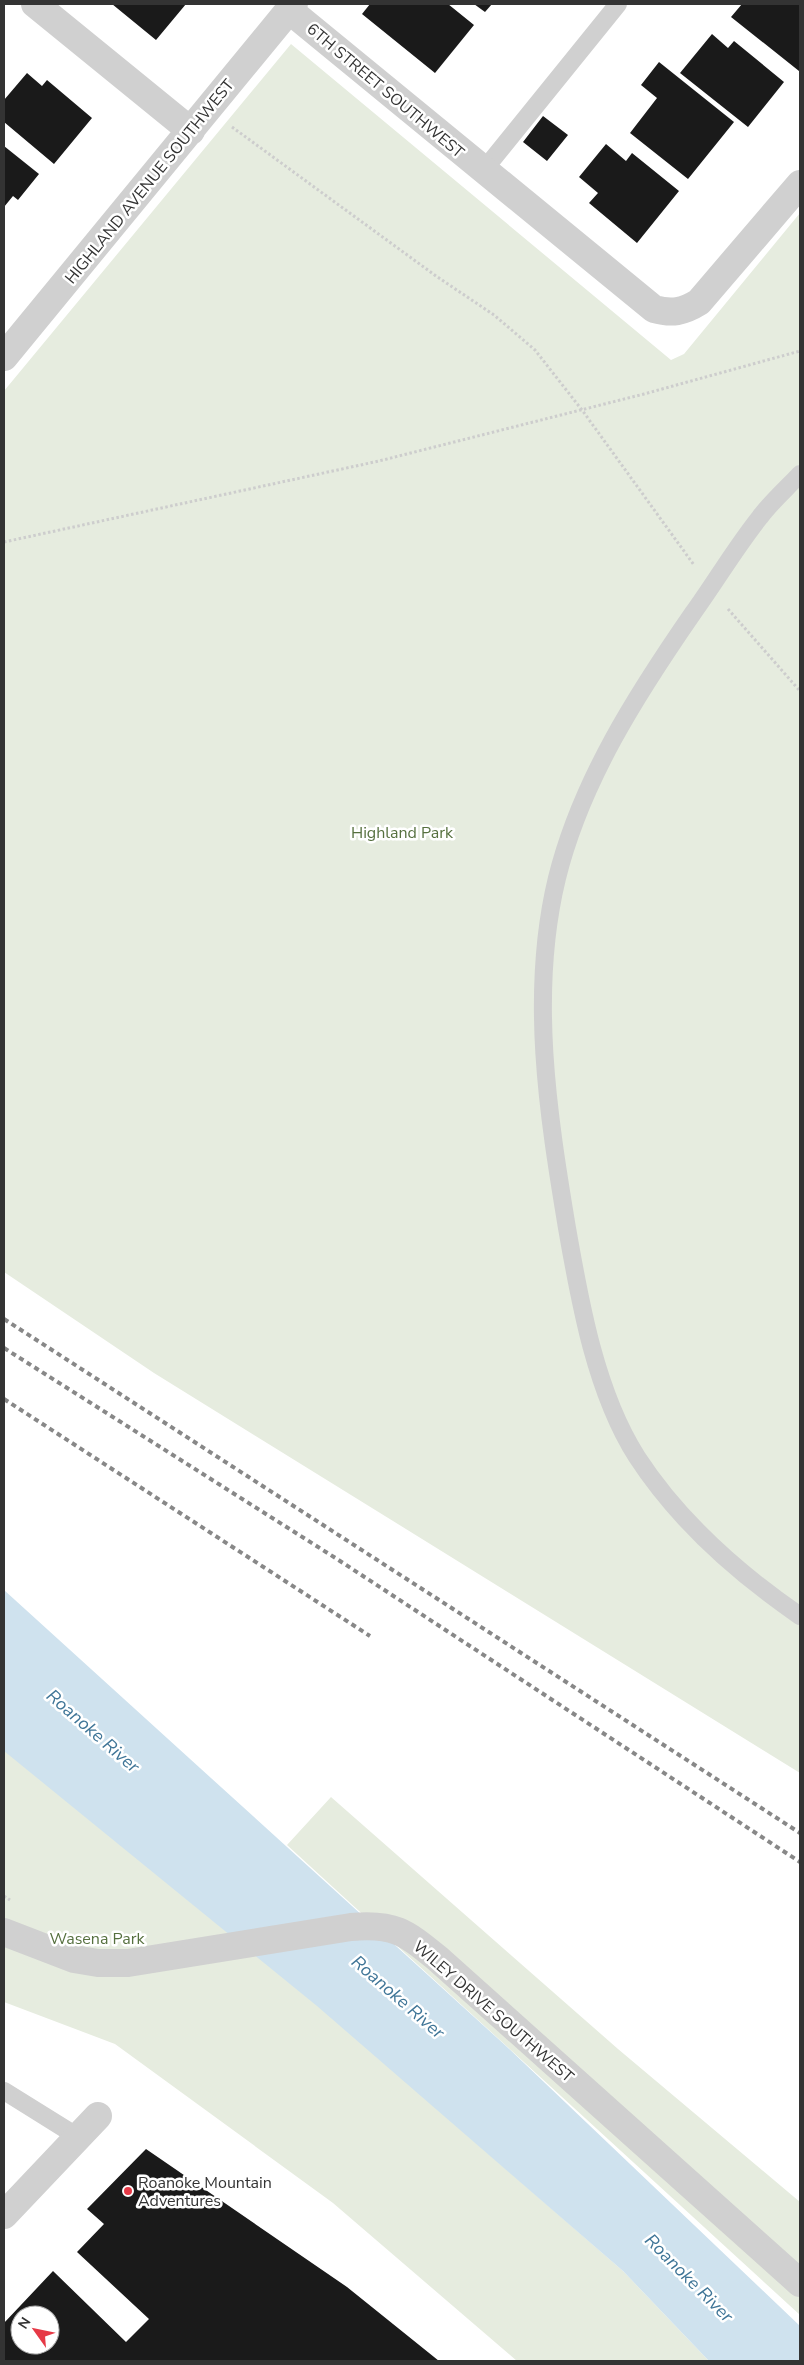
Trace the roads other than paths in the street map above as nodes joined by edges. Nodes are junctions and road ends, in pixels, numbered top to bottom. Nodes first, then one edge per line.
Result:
1 (35, 4) edge
2 (618, 4) edge
3 (292, 7) edge
4 (191, 131) junction
5 (483, 171) junction
6 (800, 184) edge
7 (4, 358) edge
8 (800, 474) edge
9 (800, 1616) edge
10 (4, 1932) edge
11 (4, 2091) edge
12 (98, 2116) dead end
13 (78, 2137) junction
14 (4, 2215) edge
15 (800, 2283) edge

1 - 4 street
2 - 5 lane
3 - 4 street, HIGHLAND AVENUE SOUTHWEST
3 - 5 street, 6TH STREET SOUTHWEST
4 - 7 street, HIGHLAND AVENUE SOUTHWEST
5 - 6 street, 6TH STREET SOUTHWEST
8 - 9 lane
10 - 15 street, WILEY DRIVE SOUTHWEST
11 - 13 lane
12 - 13 street
13 - 14 street

